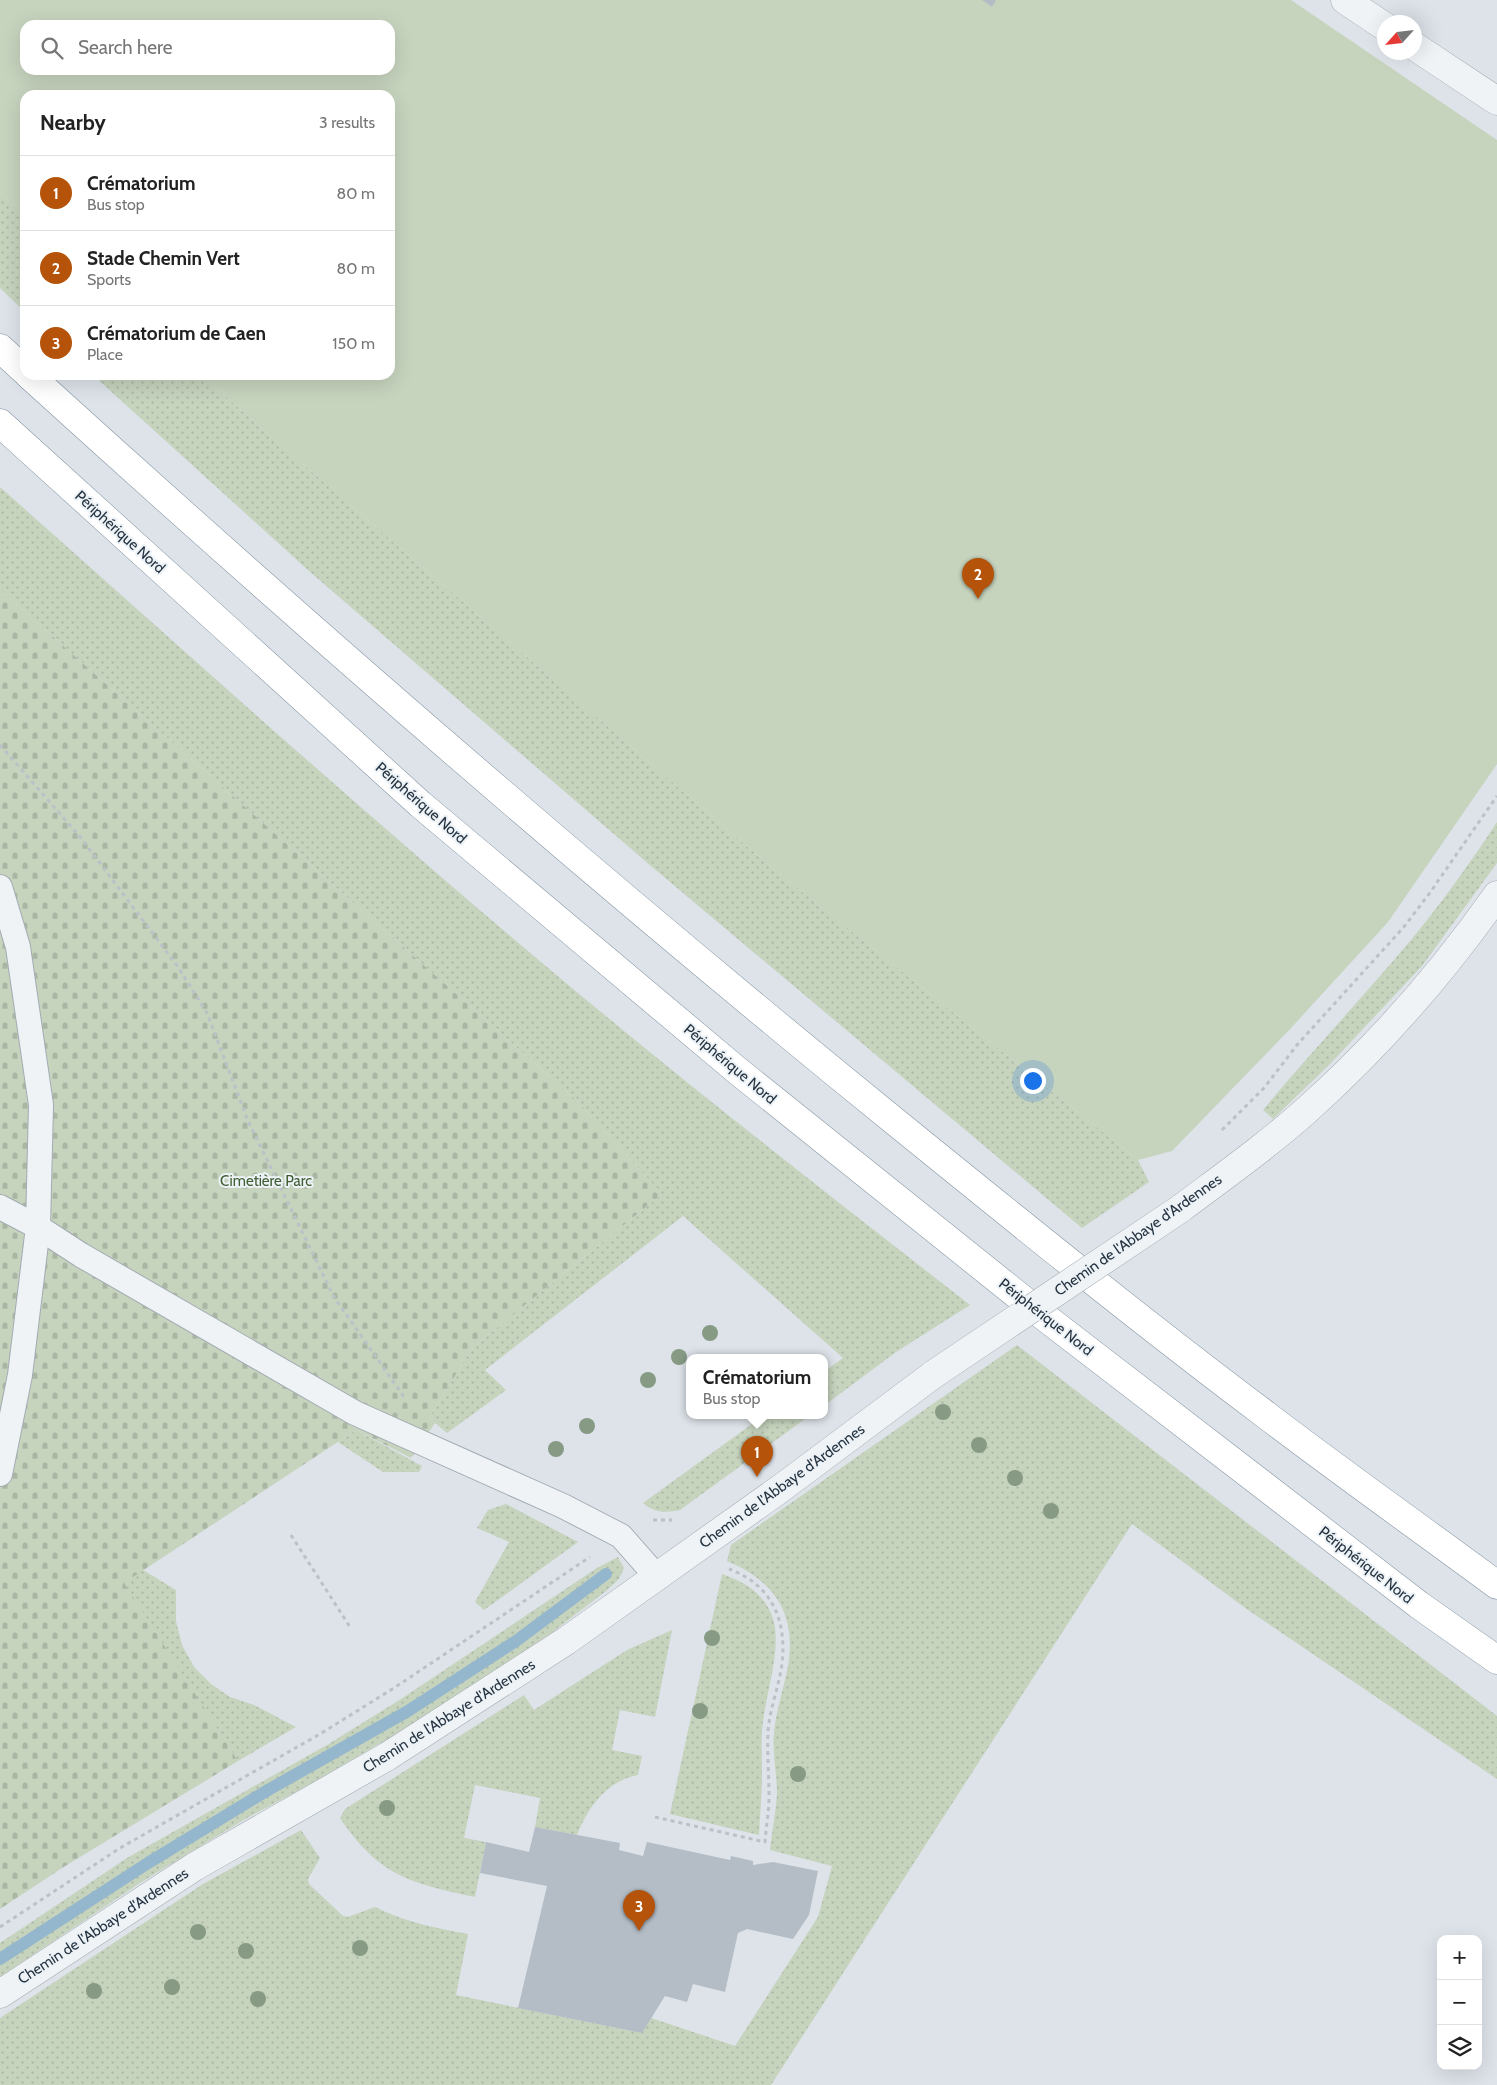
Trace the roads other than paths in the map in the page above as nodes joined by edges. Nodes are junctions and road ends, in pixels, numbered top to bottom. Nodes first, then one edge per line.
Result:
1 (1345, 0) edge
2 (1377, 21) edge
3 (1422, 51) edge
4 (1497, 101) edge
5 (0, 348) edge
6 (20, 366) edge
7 (35, 380) edge
8 (0, 423) edge
9 (0, 887) edge
10 (1497, 895) edge
11 (0, 1207) edge
12 (38, 1228) junction
13 (0, 1474) edge
14 (657, 1576) junction
15 (1497, 1585) edge
16 (1497, 1660) edge
17 (0, 1994) edge

1 - 2 street
3 - 4 street
5 - 6 highway
7 - 15 highway
8 - 16 highway, Périphérique Nord
9 - 12 lane
10 - 14 street, Chemin de l'Abbaye d'Ardennes, bridge
11 - 12 lane
12 - 13 lane
12 - 14 lane
14 - 17 street, Chemin de l'Abbaye d'Ardennes

